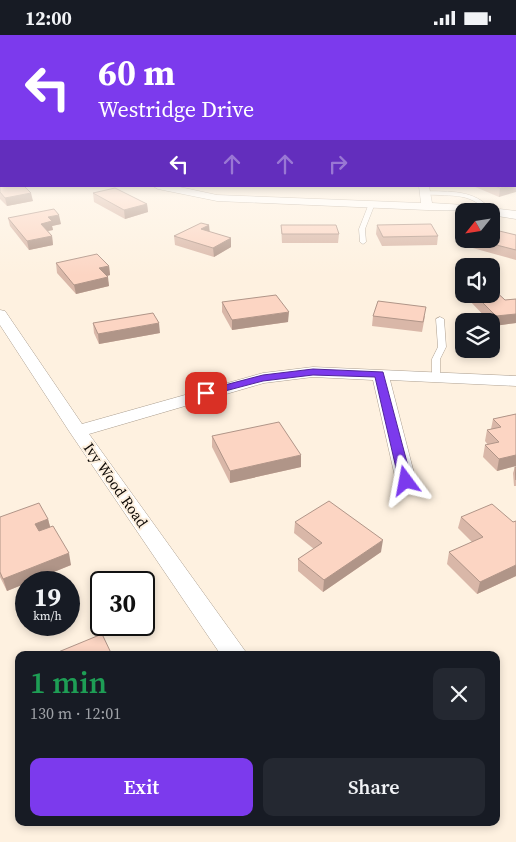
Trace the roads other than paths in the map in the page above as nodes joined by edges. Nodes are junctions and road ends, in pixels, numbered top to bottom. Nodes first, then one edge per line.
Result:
1 (268, 201) edge
2 (426, 201) edge
3 (371, 206) junction
4 (427, 207) junction
5 (455, 212) edge
6 (500, 212) edge
7 (516, 215) edge
8 (363, 242) dead end
9 (0, 313) edge
10 (440, 319) dead end
11 (380, 374) junction
12 (436, 377) junction
13 (516, 381) edge
14 (78, 431) junction
15 (406, 481) dead end
16 (232, 651) edge

1 - 3 street
2 - 4 street
3 - 4 street
3 - 8 lane
4 - 5 street
6 - 7 street
9 - 14 street, Ivy Wood Road
10 - 12 lane
11 - 12 street
11 - 14 street
11 - 15 street
12 - 13 street
14 - 16 street, Ivy Wood Road

